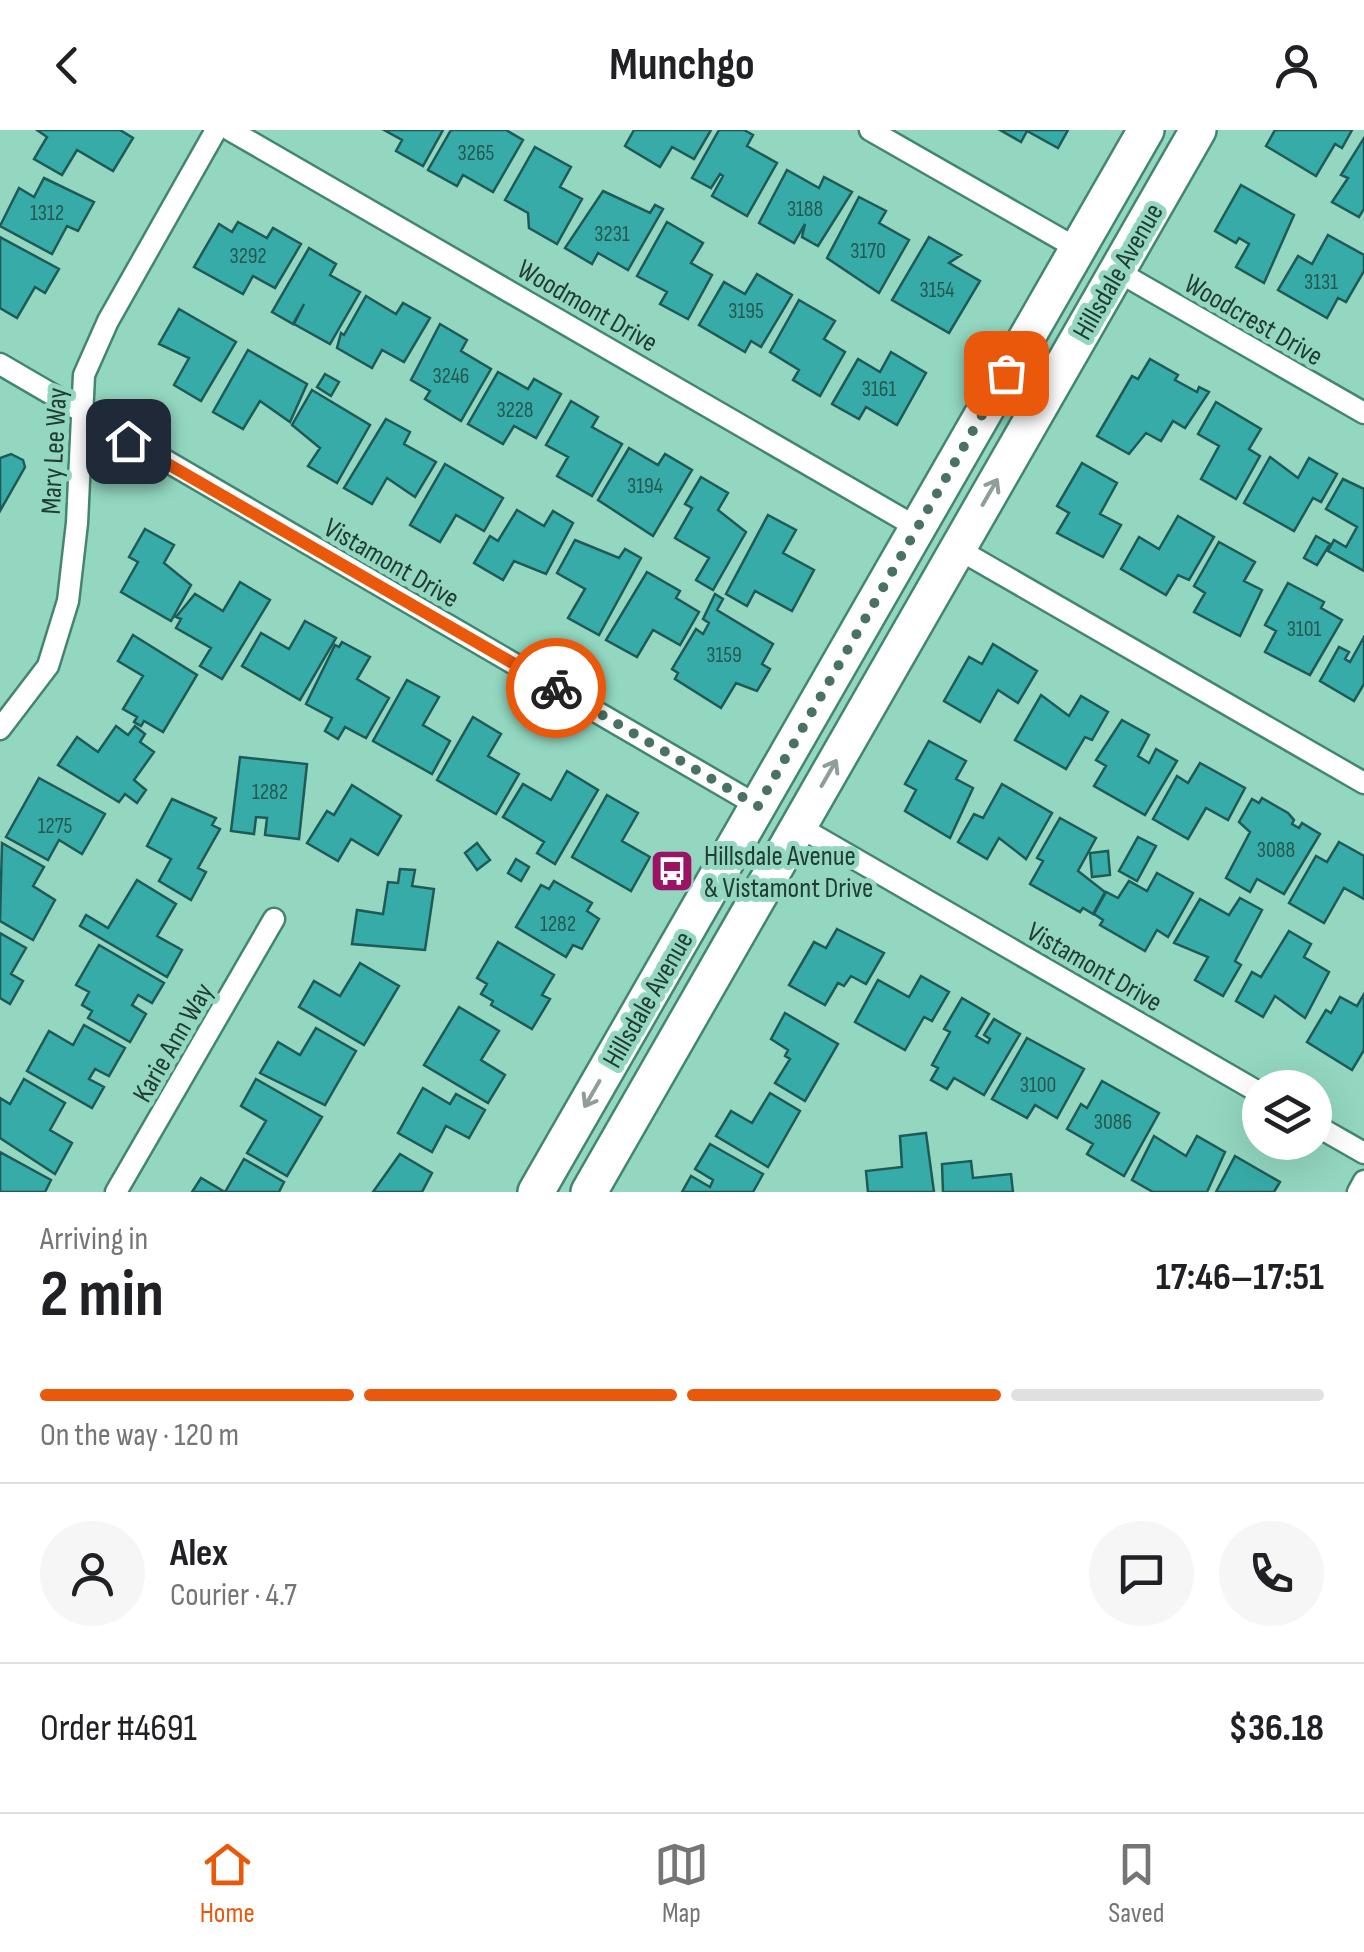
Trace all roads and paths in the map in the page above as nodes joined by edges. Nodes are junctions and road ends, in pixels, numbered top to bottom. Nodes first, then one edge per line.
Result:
1 (216, 130) edge
2 (230, 130) edge
3 (870, 130) edge
4 (1146, 130) edge
5 (1198, 130) edge
6 (1078, 249) junction
7 (1117, 272) junction
8 (0, 364) edge
9 (82, 412) junction
10 (1364, 413) edge
11 (918, 528) junction
12 (958, 549) junction
13 (0, 728) edge
14 (1364, 783) edge
15 (758, 806) junction
16 (798, 826) junction
17 (274, 919) dead end
18 (701, 997) junction
19 (1242, 1083) edge
20 (1332, 1134) edge
21 (1364, 1152) edge
22 (1364, 1181) edge
23 (116, 1192) edge
24 (536, 1192) edge
25 (588, 1192) edge
26 (1358, 1192) edge

1 - 9 street, Mary Lee Way
2 - 11 street, Woodmont Drive
3 - 6 street
4 - 6 highway, Hillsdale Avenue
5 - 7 highway, Hillsdale Avenue
6 - 11 highway, Hillsdale Avenue
7 - 10 street, Woodcrest Drive
12 -> 7 highway, Hillsdale Avenue
8 - 9 street, Vistamont Drive
9 - 13 street, Mary Lee Way
9 - 15 street, Vistamont Drive
11 - 15 highway, Hillsdale Avenue
12 - 14 street
16 -> 12 highway, Hillsdale Avenue
15 - 18 highway
15 -> 24 highway, Hillsdale Avenue
16 - 18 highway, Hillsdale Avenue
16 - 19 street, Vistamont Drive
17 - 23 street, Karie Ann Way
18 - 25 highway, Hillsdale Avenue
20 - 21 street
22 - 26 street

